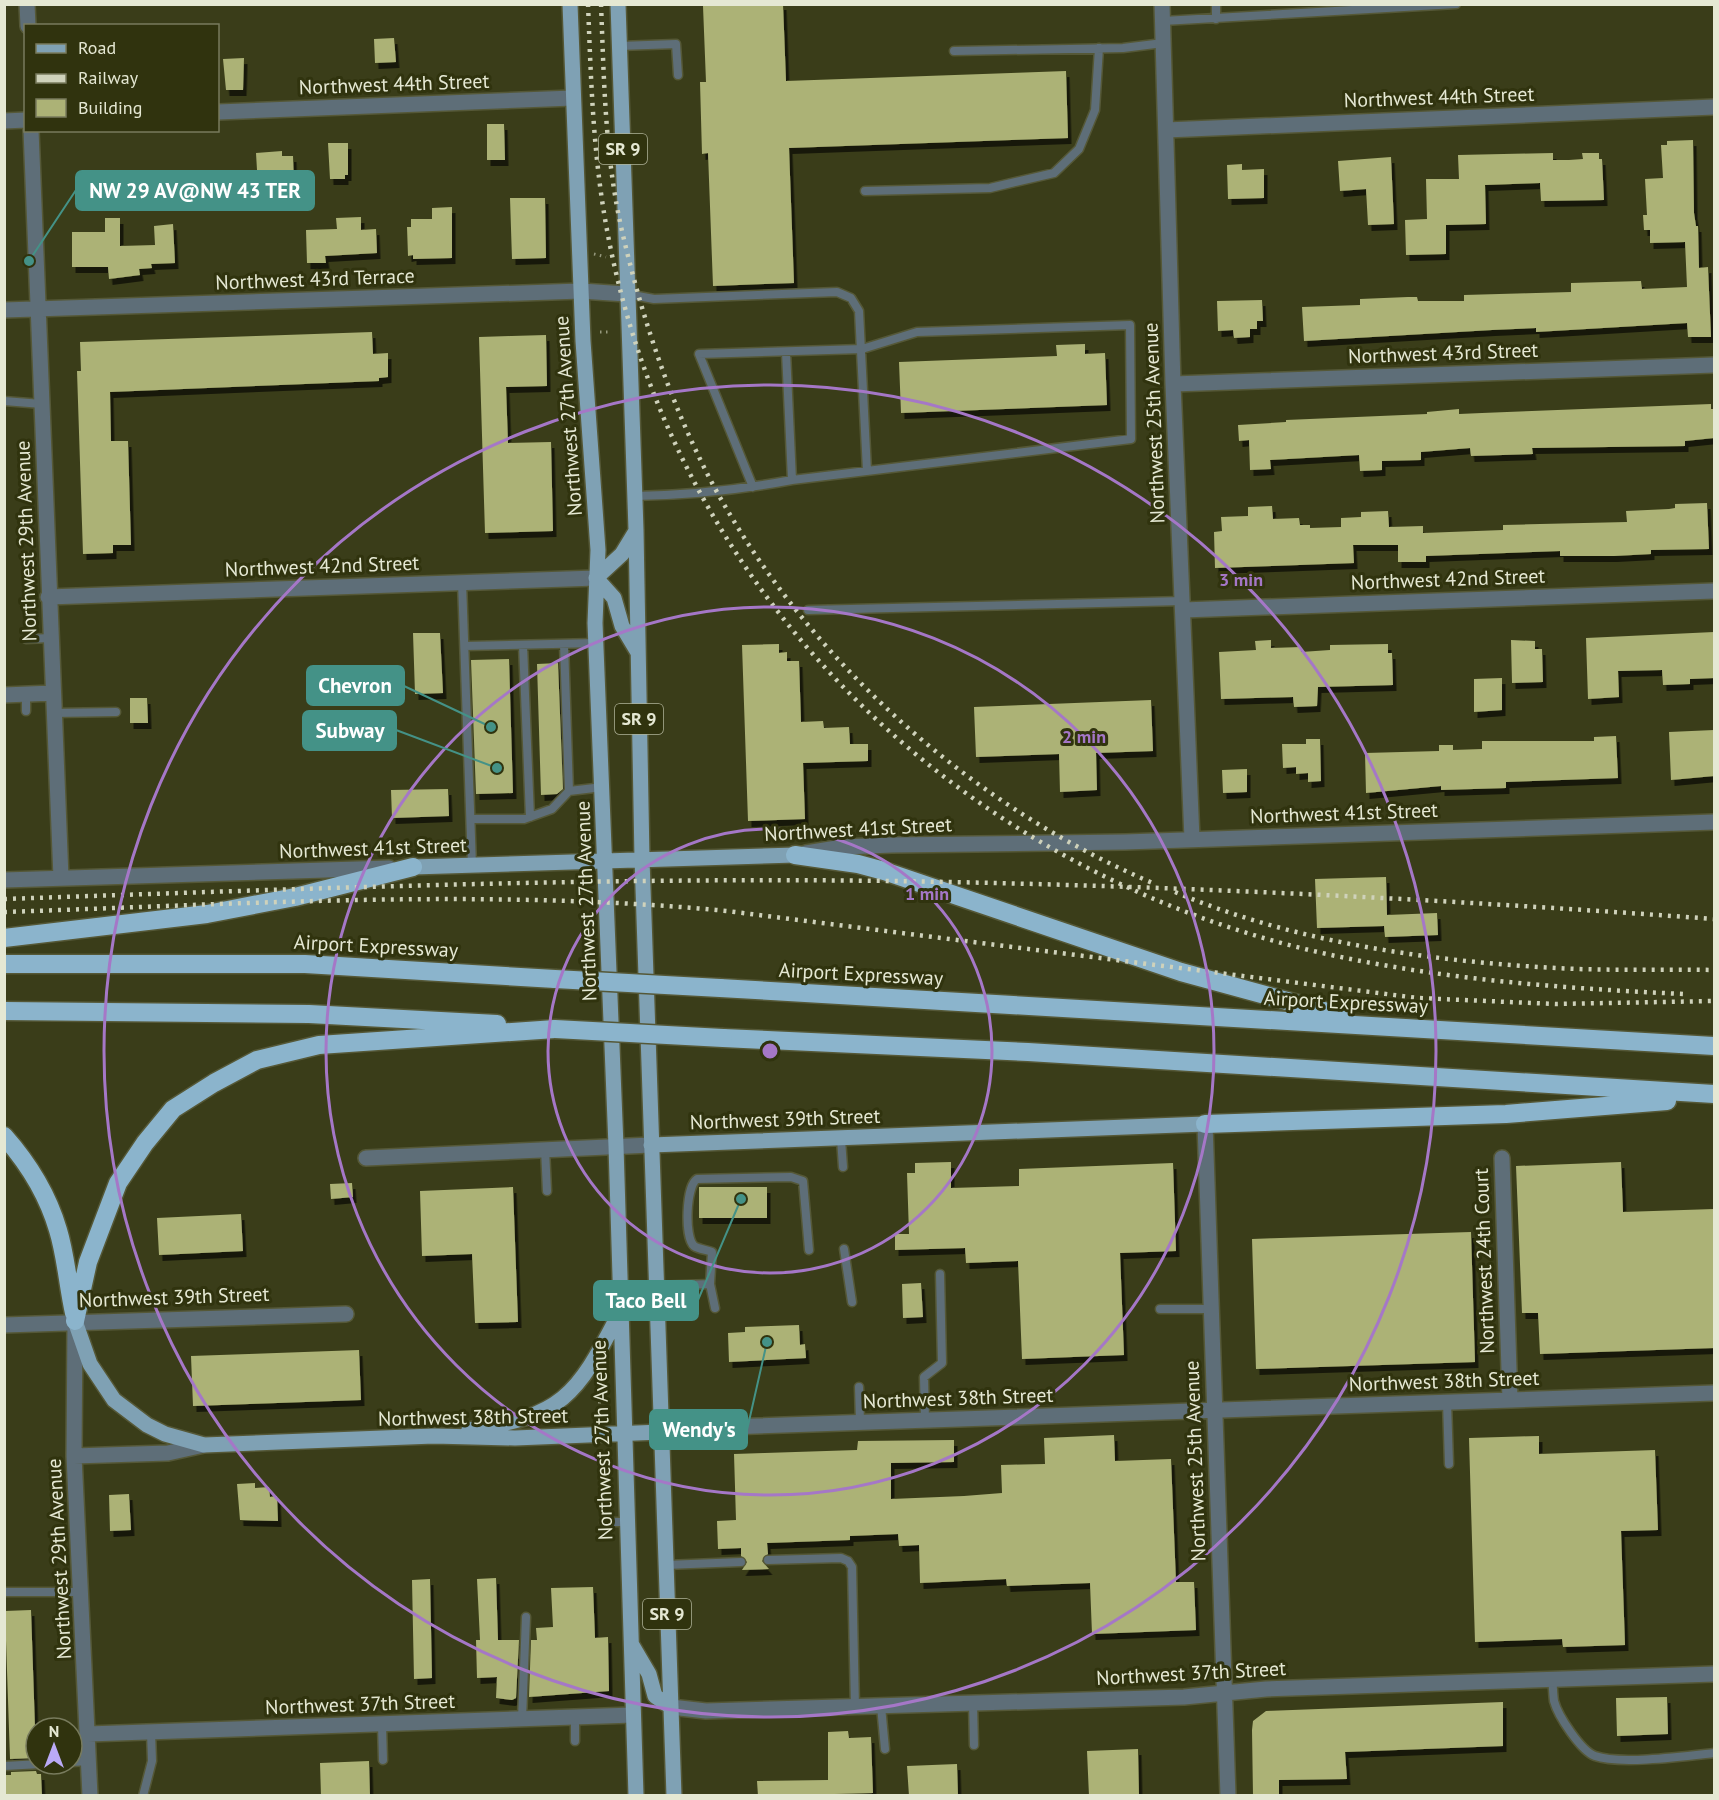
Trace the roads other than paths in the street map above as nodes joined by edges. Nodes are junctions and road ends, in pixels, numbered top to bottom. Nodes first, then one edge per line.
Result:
1 (27, 4) edge
2 (570, 4) edge
3 (618, 4) edge
4 (1162, 4) edge
5 (1216, 4) edge
6 (1456, 4) edge
7 (1216, 19) junction
8 (1162, 21) junction
9 (28, 24) edge
10 (1163, 43) junction
11 (619, 46) junction
12 (1099, 48) junction
13 (954, 51) dead end
14 (678, 75) dead end
15 (573, 98) junction
16 (1714, 107) edge
17 (219, 112) edge
18 (24, 120) edge
19 (4, 121) edge
20 (1166, 130) junction
21 (31, 132) edge
22 (865, 190) dead end
23 (581, 291) junction
24 (626, 294) junction
25 (38, 309) junction
26 (4, 310) edge
27 (862, 350) junction
28 (786, 352) junction
29 (1714, 364) edge
30 (1173, 384) junction
31 (4, 401) edge
32 (42, 404) junction
33 (867, 471) junction
34 (792, 480) junction
35 (753, 488) junction
36 (635, 496) junction
37 (636, 530) junction
38 (596, 578) junction
39 (462, 582) junction
40 (1714, 591) edge
41 (48, 597) junction
42 (1183, 605) junction
43 (808, 610) dead end
44 (51, 638) junction
45 (26, 639) dead end
46 (596, 643) junction
47 (564, 644) junction
48 (523, 645) junction
49 (465, 646) junction
50 (638, 651) junction
51 (53, 693) junction
52 (26, 694) junction
53 (4, 695) edge
54 (26, 711) dead end
55 (116, 712) dead end
56 (53, 713) junction
57 (603, 787) junction
58 (569, 791) junction
59 (530, 817) junction
60 (472, 819) junction
61 (1714, 822) edge
62 (1192, 839) junction
63 (795, 855) junction
64 (642, 860) junction
65 (606, 862) junction
66 (472, 866) junction
67 (413, 867) junction
68 (61, 878) junction
69 (4, 880) edge
70 (4, 938) edge
71 (4, 964) edge
72 (4, 1011) edge
73 (1382, 1026) junction
74 (555, 1029) junction
75 (1714, 1046) edge
76 (1714, 1096) edge
77 (1205, 1124) junction
78 (4, 1136) edge
79 (841, 1139) junction
80 (651, 1145) junction
81 (616, 1146) junction
82 (545, 1149) junction
83 (366, 1158) dead end
84 (1502, 1158) dead end
85 (843, 1167) dead end
86 (547, 1191) dead end
87 (844, 1249) dead end
88 (809, 1250) dead end
89 (940, 1274) dead end
90 (710, 1284) junction
91 (656, 1286) junction
92 (852, 1302) dead end
93 (715, 1308) dead end
94 (1160, 1309) dead end
95 (1211, 1309) junction
96 (620, 1313) junction
97 (346, 1314) dead end
98 (75, 1321) junction
99 (4, 1325) edge
100 (859, 1387) dead end
101 (1714, 1393) edge
102 (1510, 1400) junction
103 (1447, 1402) junction
104 (1213, 1411) junction
105 (925, 1420) junction
106 (860, 1422) junction
107 (661, 1432) junction
108 (623, 1434) junction
109 (434, 1436) junction
110 (204, 1445) junction
111 (74, 1456) junction
112 (1449, 1464) dead end
113 (604, 1522) dead end
114 (626, 1522) junction
115 (768, 1560) dead end
116 (741, 1562) dead end
117 (666, 1565) junction
118 (4, 1592) edge
119 (82, 1592) junction
120 (526, 1617) dead end
121 (630, 1642) junction
122 (1714, 1674) edge
123 (1552, 1678) junction
124 (1226, 1693) junction
125 (973, 1703) junction
126 (881, 1706) junction
127 (671, 1707) junction
128 (855, 1707) junction
129 (633, 1715) junction
130 (575, 1717) junction
131 (522, 1719) junction
132 (382, 1725) junction
133 (151, 1732) junction
134 (88, 1734) junction
135 (575, 1740) dead end
136 (974, 1745) dead end
137 (885, 1749) dead end
138 (1714, 1754) edge
139 (383, 1760) dead end
140 (84, 1761) edge
141 (89, 1761) junction
142 (24, 1765) edge
143 (4, 1766) edge
144 (90, 1796) edge
145 (143, 1796) edge
146 (636, 1796) edge
147 (674, 1796) edge
148 (1228, 1796) edge

1 - 9 street
2 - 15 main road, Northwest 27th Avenue / SR 9
3 - 11 main road, SR 9
4 - 8 street, Northwest 25th Avenue
5 - 7 lane
6 - 7 lane
7 - 8 lane
8 - 10 street, Northwest 25th Avenue
10 - 12 lane
10 - 20 street, Northwest 25th Avenue
11 - 14 lane
11 - 24 main road, SR 9
12 - 13 lane
12 - 22 lane
15 - 17 street, Northwest 44th Street
15 - 23 main road, Northwest 27th Avenue / SR 9
16 - 20 street, Northwest 44th Street
18 - 19 street
20 - 30 street, Northwest 25th Avenue
21 - 25 street, Northwest 29th Avenue
23 - 24 street, Northwest 43rd Terrace
23 - 25 street, Northwest 43rd Terrace
23 - 38 main road, Northwest 27th Avenue / SR 9
24 - 27 lane
24 - 36 main road, SR 9
25 - 26 street, Northwest 43rd Terrace
25 - 32 street, Northwest 29th Avenue
27 - 28 lane
27 - 33 lane
27 - 33 lane
28 - 34 lane
28 - 35 lane
29 - 30 street, Northwest 43rd Street
30 - 42 street, Northwest 25th Avenue
31 - 32 lane
32 - 41 street, Northwest 29th Avenue
33 - 34 lane
34 - 35 lane
35 - 36 lane
36 - 37 main road, SR 9
37 - 38 main road
37 - 50 main road, SR 9
38 - 39 street, Northwest 42nd Street
38 - 46 main road, Northwest 27th Avenue / SR 9
38 - 50 main road
39 - 41 street, Northwest 42nd Street
39 - 49 lane
40 - 42 street, Northwest 42nd Street
41 - 44 street, Northwest 29th Avenue
42 - 43 lane
42 - 62 street, Northwest 25th Avenue
44 - 45 lane
44 - 51 street, Northwest 29th Avenue
46 - 47 lane
46 - 57 main road, Northwest 27th Avenue / SR 9
47 - 48 lane
47 - 58 lane
48 - 49 lane
48 - 59 lane
49 - 60 lane
50 - 64 main road, SR 9
51 - 52 street
51 - 56 street, Northwest 29th Avenue
52 - 53 street
52 - 54 lane
55 - 56 lane
56 - 68 street, Northwest 29th Avenue
57 - 58 lane
57 - 65 main road, Northwest 27th Avenue / SR 9
58 - 59 lane
59 - 60 lane
60 - 66 lane
61 - 62 street, Northwest 41st Street
62 - 63 street, Northwest 41st Street
63 - 64 main road, Northwest 41st Street
63 - 73 highway
64 - 65 main road, Northwest 41st Street
64 - 80 main road, SR 9
65 - 66 main road, Northwest 41st Street
65 - 81 main road, Northwest 27th Avenue / SR 9
66 - 67 main road, Northwest 41st Street
67 - 68 street, Northwest 41st Street
67 - 70 highway
68 - 69 street, Northwest 41st Street
71 - 73 highway, Airport Expressway, bridge
72 - 74 highway
73 - 75 highway, Airport Expressway
74 - 76 highway, bridge
74 - 98 highway
76 - 77 highway
77 - 79 main road, Northwest 39th Street
77 - 95 street, Northwest 25th Avenue
78 - 98 highway
79 - 80 main road, Northwest 39th Street
79 - 85 lane
80 - 81 street, Northwest 39th Street
80 - 91 main road, SR 9
81 - 82 street, Northwest 39th Street
81 - 96 main road, Northwest 27th Avenue / SR 9
82 - 83 street, Northwest 39th Street
82 - 86 lane
84 - 102 street, Northwest 24th Court
87 - 92 lane
88 - 90 lane
89 - 105 lane
90 - 91 lane
90 - 93 lane
91 - 107 main road, SR 9
94 - 95 lane
95 - 104 street, Northwest 25th Avenue
96 - 108 main road, Northwest 27th Avenue / SR 9
96 - 109 main road
97 - 98 street, Northwest 39th Street
98 - 99 street, Northwest 39th Street
98 - 110 main road, Northwest 38th Street
98 - 111 street, Northwest 29th Avenue
100 - 106 lane
101 - 102 street, Northwest 38th Street
102 - 103 street, Northwest 38th Street
103 - 104 street, Northwest 38th Street
103 - 112 lane
104 - 105 street, Northwest 38th Street
104 - 124 street, Northwest 25th Avenue
105 - 106 street, Northwest 38th Street
106 - 107 street, Northwest 38th Street
107 - 108 main road, Northwest 38th Street
107 - 117 main road, SR 9
108 - 109 main road, Northwest 38th Street
108 - 114 main road, Northwest 27th Avenue / SR 9
109 - 110 main road, Northwest 38th Street
110 - 111 street, Northwest 38th Street
111 - 119 street, Northwest 29th Avenue
113 - 114 lane
114 - 121 main road, Northwest 27th Avenue / SR 9
115 - 128 lane
116 - 117 lane
117 - 127 main road, SR 9
118 - 119 lane
119 - 134 street, Northwest 29th Avenue
120 - 131 lane
121 - 127 main road
121 - 129 main road, Northwest 27th Avenue / SR 9
122 - 123 street, Northwest 37th Street
123 - 124 street, Northwest 37th Street
123 - 138 lane
124 - 125 street, Northwest 37th Street
124 - 148 street, Northwest 25th Avenue
125 - 126 street, Northwest 37th Street
125 - 136 lane
126 - 128 street, Northwest 37th Street
126 - 137 lane
127 - 128 street, Northwest 37th Street
127 - 147 main road, SR 9
129 - 130 street, Northwest 37th Street
129 - 146 main road, Northwest 27th Avenue / SR 9
130 - 131 street, Northwest 37th Street
130 - 135 lane
131 - 132 street, Northwest 37th Street
132 - 133 street, Northwest 37th Street
132 - 139 lane
133 - 134 street, Northwest 37th Street
133 - 145 lane
134 - 141 street, Northwest 29th Avenue
140 - 141 lane
141 - 144 street, Northwest 29th Avenue
142 - 143 lane

